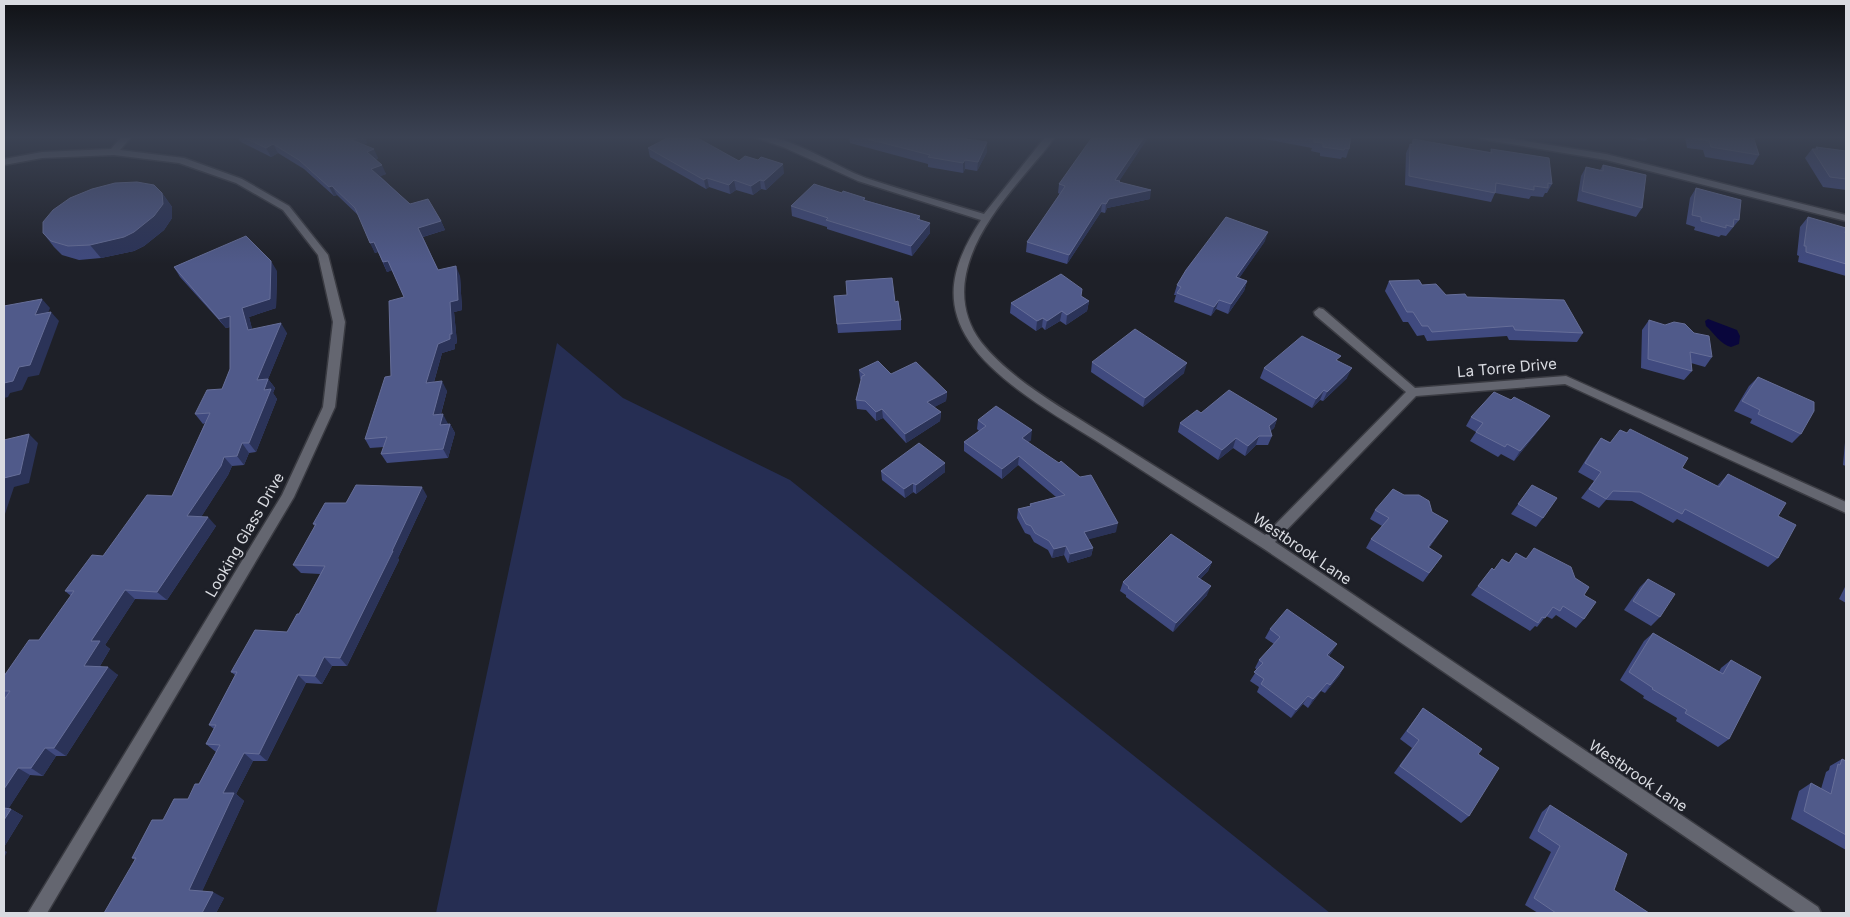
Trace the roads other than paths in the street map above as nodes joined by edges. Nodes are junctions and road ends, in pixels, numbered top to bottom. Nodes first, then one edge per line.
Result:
1 (233, 179) edge
2 (861, 179) edge
3 (1017, 179) edge
4 (1692, 179) edge
5 (986, 218) junction
6 (1846, 218) edge
7 (1319, 312) dead end
8 (1413, 392) junction
9 (1846, 508) edge
10 (1266, 543) junction
11 (37, 913) edge
12 (1812, 913) edge

1 - 11 street, Looking Glass Drive
2 - 5 street
3 - 5 street, Westbrook Lane
4 - 6 street
5 - 10 street, Westbrook Lane
7 - 8 street
8 - 9 street, La Torre Drive
8 - 10 street
10 - 12 street, Westbrook Lane

